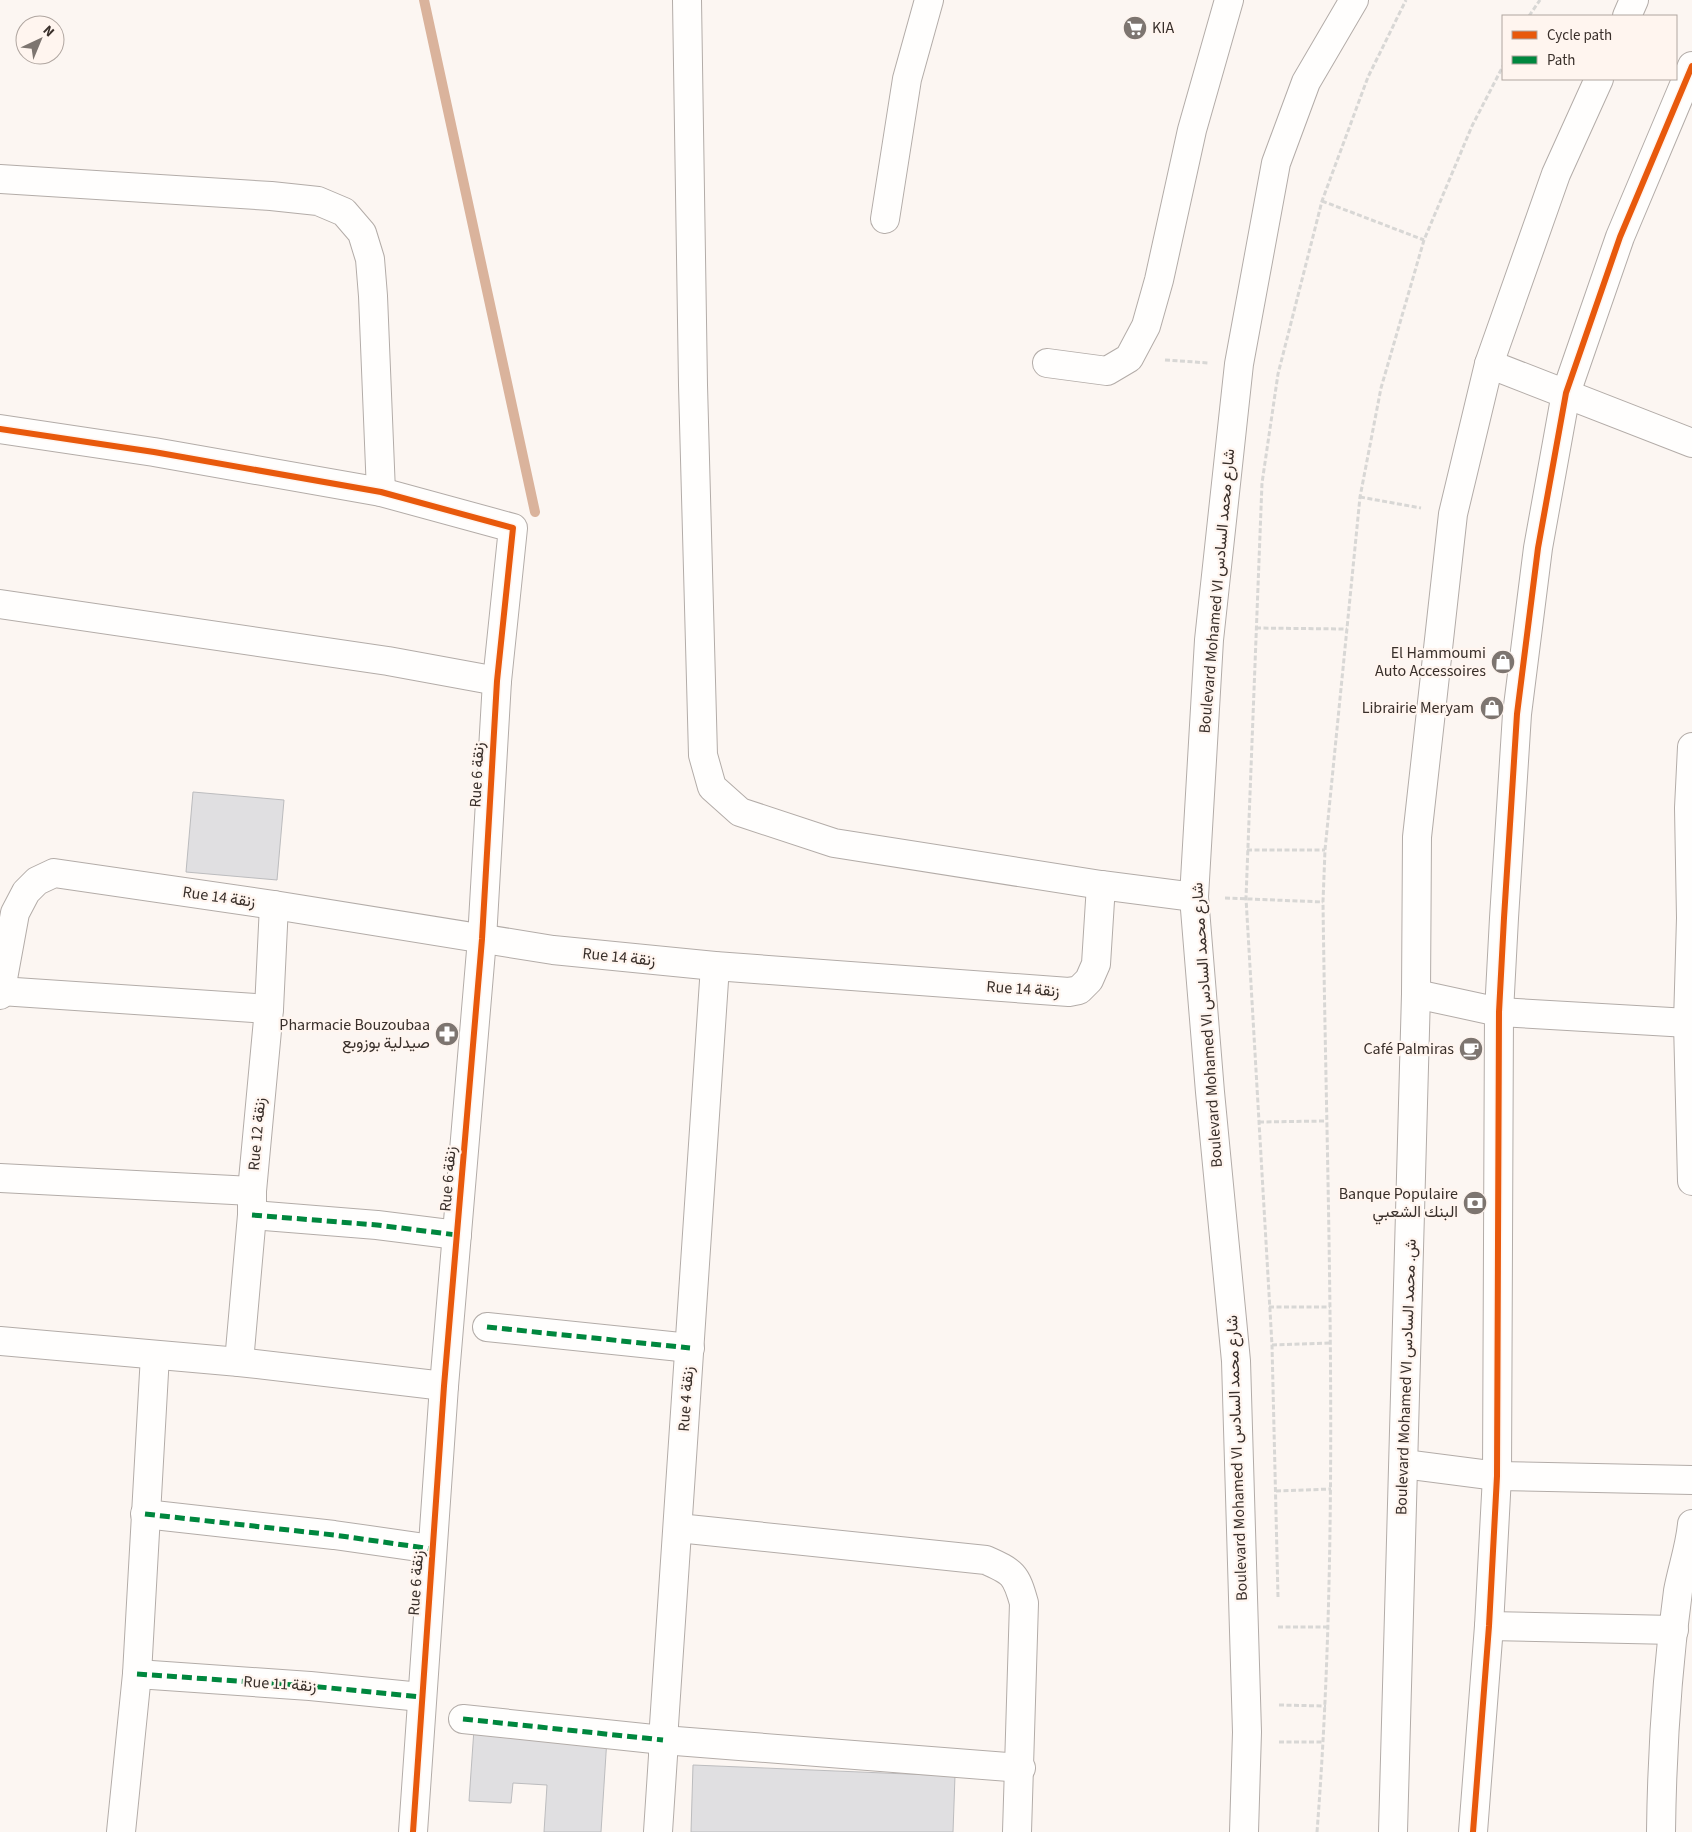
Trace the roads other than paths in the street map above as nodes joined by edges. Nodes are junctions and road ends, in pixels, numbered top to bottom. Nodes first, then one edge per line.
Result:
1 (687, 0) edge
2 (929, 0) edge
3 (1228, 0) edge
4 (1354, 0) edge
5 (1634, 0) edge
6 (1627, 15) edge
7 (1692, 66) edge
8 (1599, 80) edge
9 (0, 179) edge
10 (884, 219) dead end
11 (1047, 363) dead end
12 (1489, 364) junction
13 (1566, 393) junction
14 (0, 429) edge
15 (1692, 443) edge
16 (381, 492) junction
17 (0, 604) edge
18 (497, 681) junction
19 (1692, 747) edge
20 (1691, 808) edge
21 (1101, 885) junction
22 (1194, 897) junction
23 (274, 905) junction
24 (482, 939) junction
25 (715, 966) junction
26 (0, 991) edge
27 (1416, 994) junction
28 (0, 995) edge
29 (269, 1009) junction
30 (1500, 1012) junction
31 (1688, 1023) junction
32 (0, 1178) edge
33 (1692, 1181) edge
34 (252, 1203) junction
35 (457, 1235) junction
36 (487, 1327) dead end
37 (0, 1341) edge
38 (690, 1348) junction
39 (155, 1355) junction
40 (239, 1362) junction
41 (444, 1386) junction
42 (1404, 1464) junction
43 (1497, 1476) junction
44 (1692, 1480) edge
45 (145, 1514) junction
46 (1692, 1524) edge
47 (678, 1528) junction
48 (432, 1549) junction
49 (1488, 1626) junction
50 (1674, 1630) junction
51 (137, 1674) junction
52 (422, 1697) junction
53 (463, 1719) dead end
54 (662, 1740) junction
55 (1020, 1768) junction
56 (121, 1832) edge
57 (413, 1832) edge
58 (658, 1832) edge
59 (1017, 1832) edge
60 (1244, 1832) edge
61 (1393, 1832) edge
62 (1473, 1832) edge
63 (1661, 1832) edge

1 - 21 street
2 - 10 street
3 - 11 street
4 - 22 street, Boulevard Mohamed VI شارع محمد السادس
5 - 6 street
7 - 13 street
8 - 12 street, Boulevard Mohamed VI ش. محمد السادس
9 - 16 street
12 - 13 street
12 - 27 street, Boulevard Mohamed VI ش. محمد السادس
13 - 15 street
13 - 30 street
14 - 16 street
16 - 18 street, Rue 6 زنقة
17 - 18 street
18 - 24 street, Rue 6 زنقة
19 - 20 street
20 - 31 street
21 - 22 street
21 - 25 street, Rue 14 زنقة
22 - 60 street, Boulevard Mohamed VI شارع محمد السادس
23 - 24 street, Rue 14 زنقة
23 - 26 street, Rue 14 زنقة
23 - 29 street, Rue 12 زنقة
24 - 25 street, Rue 14 زنقة
24 - 35 street, Rue 6 زنقة
25 - 38 street, Rue 4 زنقة
26 - 28 street
26 - 29 street
27 - 30 street
27 - 42 street, Boulevard Mohamed VI ش. محمد السادس
29 - 34 street, Rue 12 زنقة
30 - 31 street
30 - 43 street
31 - 33 street
32 - 34 street
34 - 35 street
34 - 40 street, Rue 12 زنقة
35 - 41 street, Rue 6 زنقة
36 - 38 street
37 - 39 street
38 - 47 street, Rue 4 زنقة
39 - 40 street
39 - 45 street
40 - 41 street
41 - 48 street, Rue 6 زنقة
42 - 43 street
42 - 61 street, Boulevard Mohamed VI ش. محمد السادس
43 - 44 street
43 - 49 street
45 - 48 street
45 - 51 street
46 - 50 street
47 - 54 street, Rue 4 زنقة
47 - 55 street
48 - 52 street, Rue 6 زنقة
49 - 50 street
49 - 62 street
50 - 63 street
51 - 52 street, Rue 11 زنقة
51 - 56 street
52 - 57 street, Rue 6 زنقة
53 - 54 street
54 - 55 street
54 - 58 street, Rue 4 زنقة
55 - 59 street

